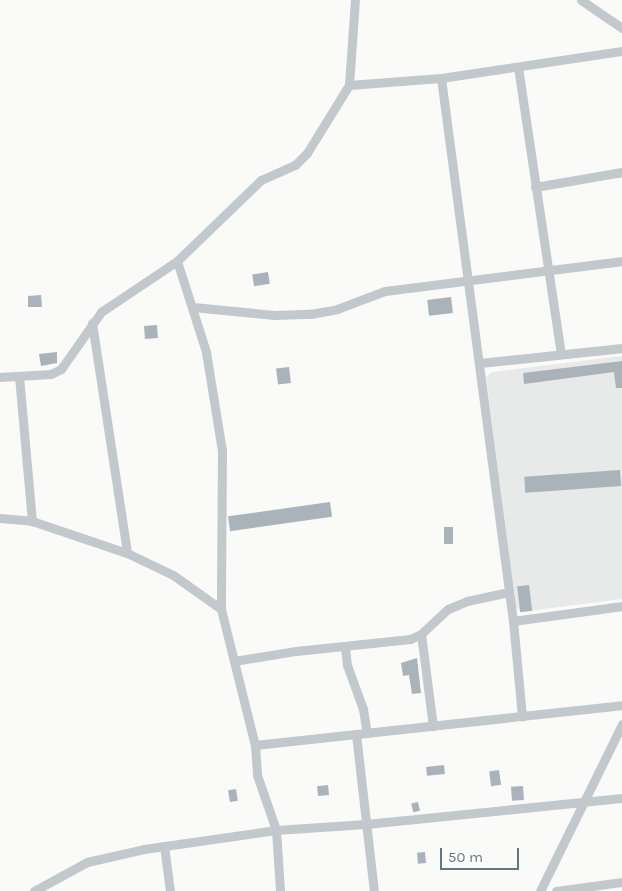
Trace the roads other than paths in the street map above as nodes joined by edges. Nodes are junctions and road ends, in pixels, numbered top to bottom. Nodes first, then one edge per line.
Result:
1 (355, 0) edge
2 (581, 0) edge
3 (622, 28) edge
4 (622, 51) edge
5 (518, 67) junction
6 (441, 78) junction
7 (349, 85) junction
8 (622, 172) edge
9 (535, 187) junction
10 (177, 261) junction
11 (622, 261) edge
12 (550, 268) junction
13 (469, 281) junction
14 (193, 307) junction
15 (92, 322) junction
16 (622, 348) edge
17 (562, 354) junction
18 (480, 364) junction
19 (19, 376) junction
20 (0, 377) edge
21 (0, 518) edge
22 (32, 521) junction
23 (127, 553) junction
24 (509, 592) junction
25 (622, 606) edge
26 (221, 609) junction
27 (514, 621) junction
28 (421, 634) junction
29 (345, 647) junction
30 (234, 660) junction
31 (622, 705) edge
32 (522, 718) junction
33 (622, 724) edge
34 (433, 726) junction
35 (367, 733) junction
36 (356, 734) junction
37 (256, 745) junction
38 (622, 798) edge
39 (584, 801) junction
40 (366, 824) junction
41 (276, 830) junction
42 (164, 846) junction
43 (622, 882) edge
44 (34, 891) edge
45 (170, 891) edge
46 (280, 891) edge
47 (374, 891) edge
48 (540, 891) edge
49 (556, 891) edge

1 - 7 street
2 - 3 street
4 - 5 street
5 - 6 street
5 - 9 street
6 - 7 street
6 - 13 street
7 - 10 street
8 - 9 street
9 - 12 street
10 - 14 street
10 - 15 street
11 - 12 street
12 - 13 street
12 - 17 street
13 - 14 street
13 - 18 street
14 - 26 street
15 - 19 street
15 - 23 street
16 - 17 street
17 - 18 street
18 - 24 street
19 - 20 street
19 - 22 street
21 - 22 street
22 - 23 street
23 - 26 street
24 - 27 street
24 - 28 street
25 - 27 street
26 - 30 street
27 - 32 street
28 - 29 street
28 - 34 street
29 - 30 street
29 - 35 street
30 - 37 street
31 - 32 street
32 - 34 street
33 - 39 street
34 - 35 street
35 - 36 street
36 - 37 street
36 - 40 street
37 - 41 street
38 - 39 street
39 - 40 street
39 - 48 street
40 - 41 street
40 - 47 street
41 - 42 street
41 - 46 street
42 - 44 street
42 - 45 street
43 - 49 street

